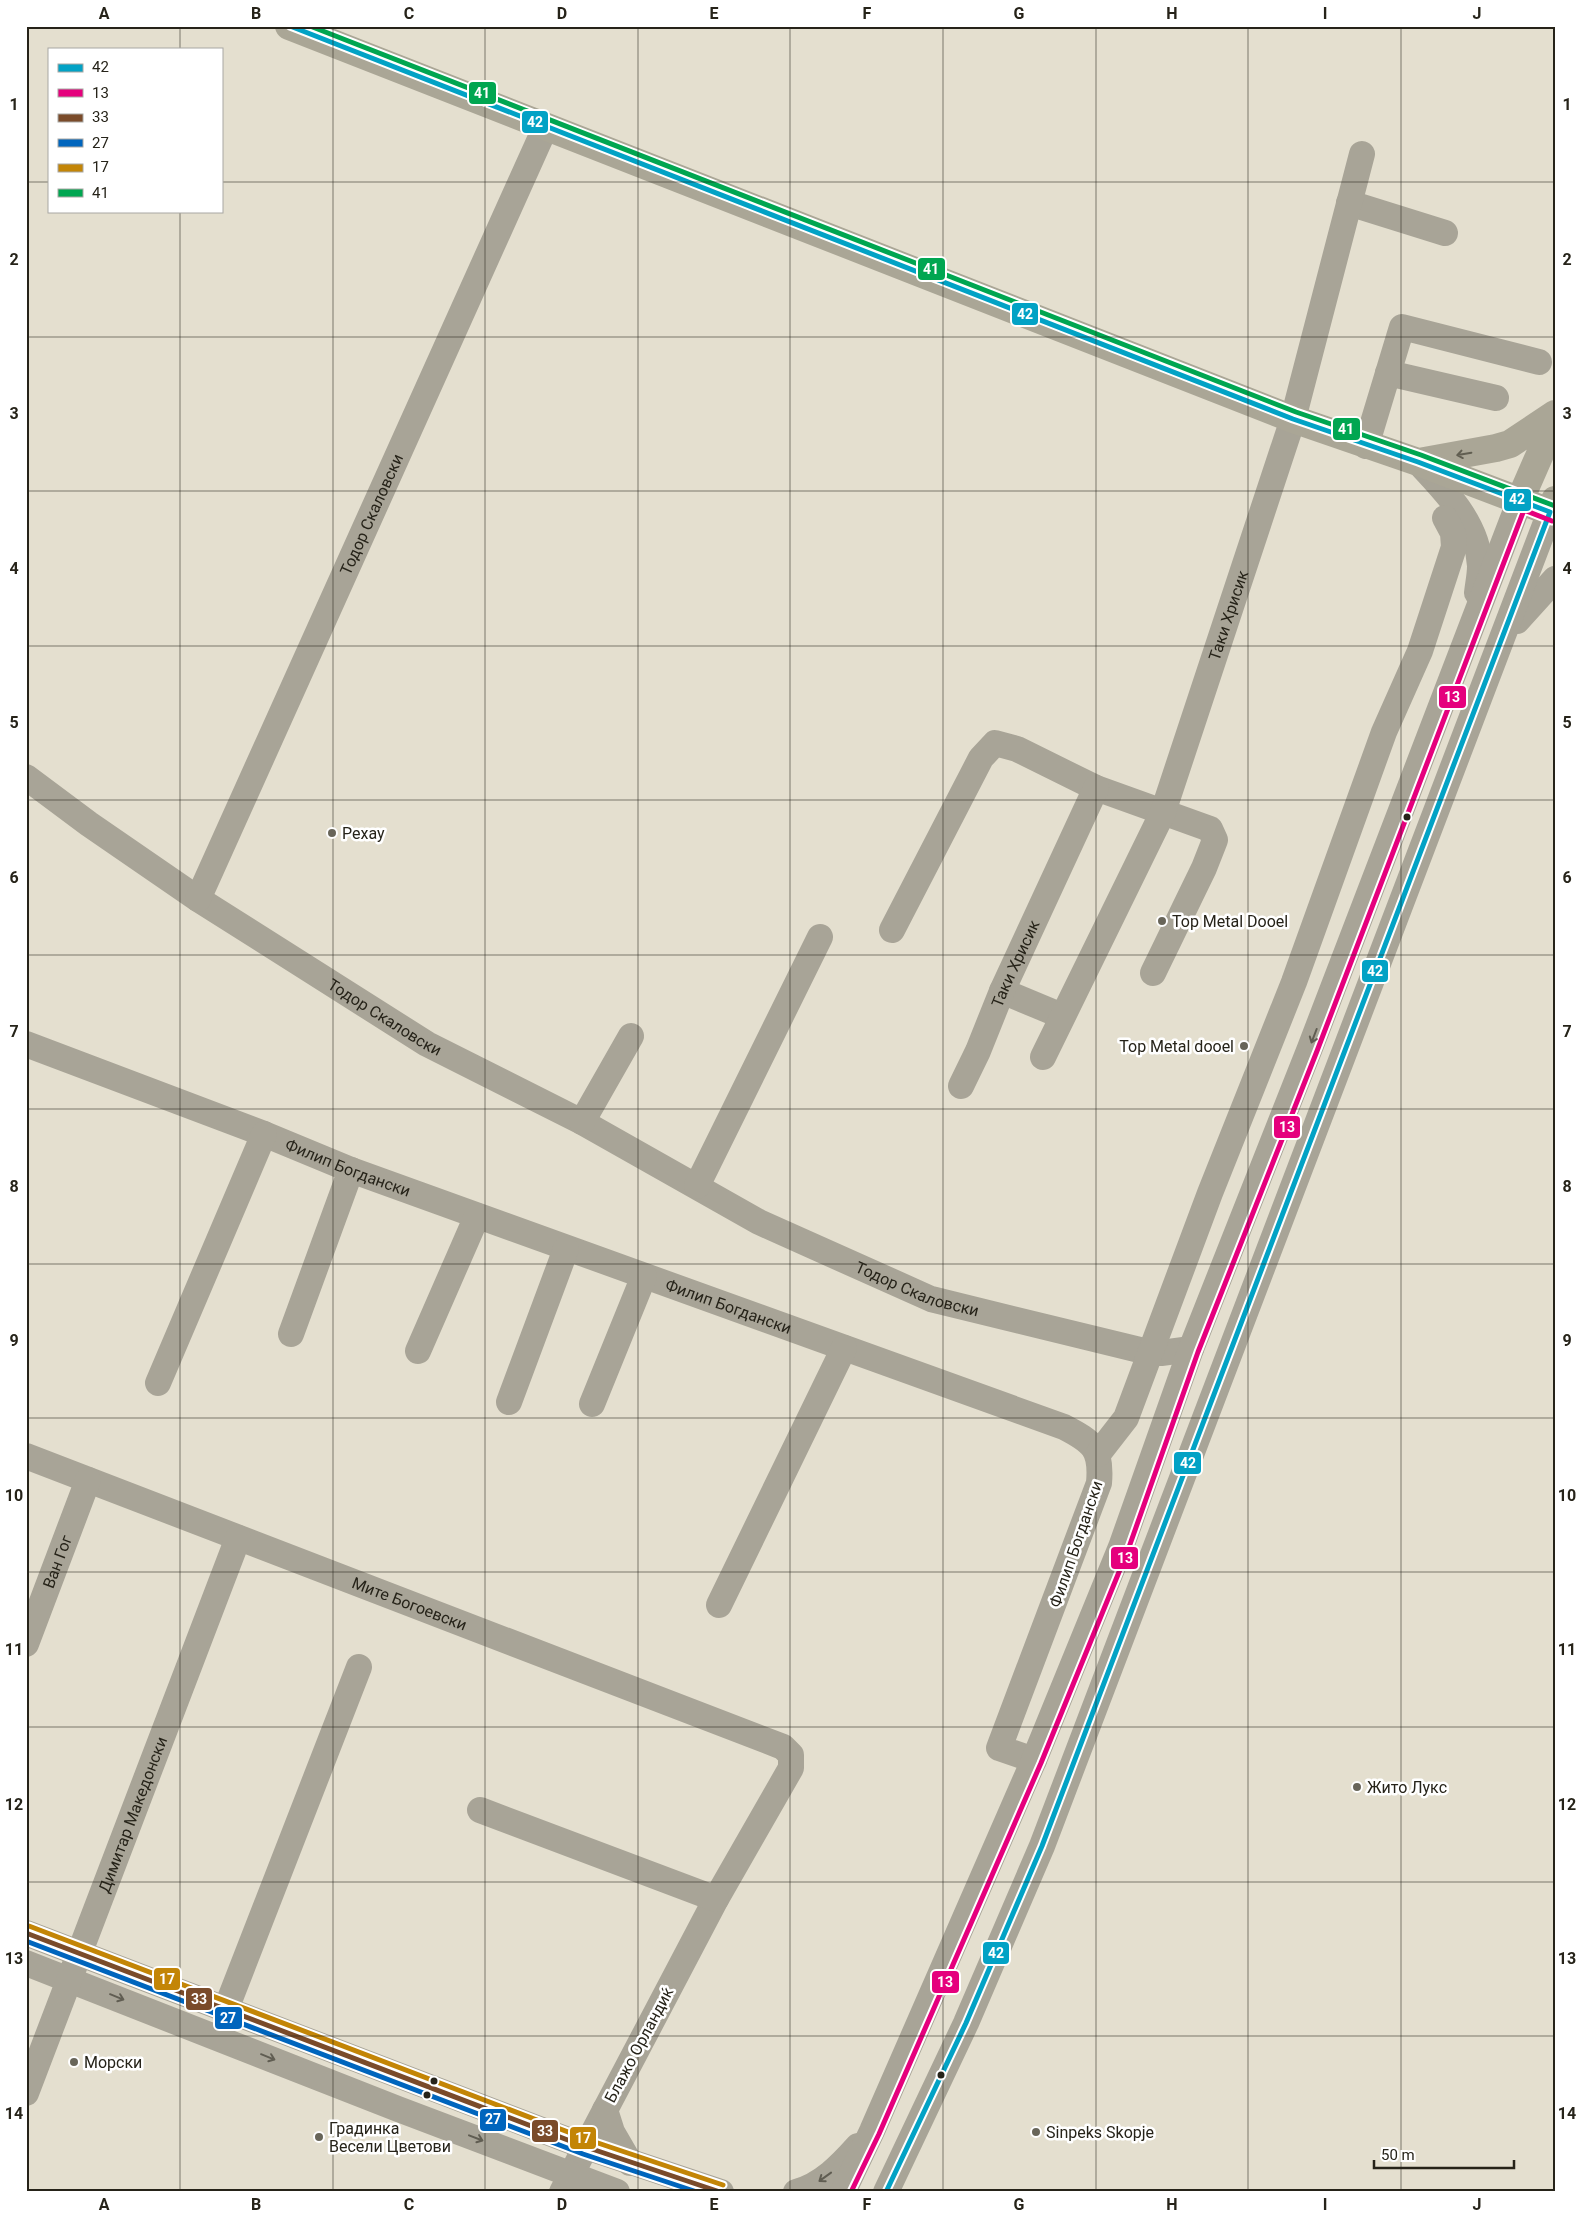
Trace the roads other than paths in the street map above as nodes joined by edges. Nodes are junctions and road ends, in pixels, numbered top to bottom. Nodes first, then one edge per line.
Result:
1 (289, 26) edge
2 (545, 128) junction
3 (1362, 154) dead end
4 (1349, 204) junction
5 (1445, 233) dead end
6 (1539, 362) dead end
7 (1388, 373) junction
8 (1496, 398) dead end
9 (1555, 414) edge
10 (1293, 419) junction
11 (1555, 420) edge
12 (1366, 446) junction
13 (1418, 462) junction
14 (1520, 500) junction
15 (1553, 509) edge
16 (1445, 518) dead end
17 (1555, 579) edge
18 (1474, 619) junction
19 (1503, 639) junction
20 (26, 778) edge
21 (1096, 788) junction
22 (1163, 812) junction
23 (198, 899) junction
24 (892, 930) dead end
25 (820, 937) dead end
26 (1153, 973) dead end
27 (1002, 991) junction
28 (1062, 1016) junction
29 (631, 1036) dead end
30 (26, 1044) edge
31 (1043, 1057) dead end
32 (961, 1086) dead end
33 (582, 1122) junction
34 (264, 1134) junction
35 (351, 1170) junction
36 (697, 1186) junction
37 (477, 1216) junction
38 (566, 1249) junction
39 (644, 1276) junction
40 (291, 1334) dead end
41 (844, 1348) junction
42 (1191, 1349) junction
43 (418, 1351) dead end
44 (1152, 1353) junction
45 (158, 1383) dead end
46 (509, 1402) dead end
47 (592, 1404) dead end
48 (1098, 1454) junction
49 (26, 1456) edge
50 (88, 1480) junction
51 (238, 1538) junction
52 (719, 1605) dead end
53 (26, 1644) edge
54 (359, 1666) dead end
55 (791, 1755) joint
56 (1034, 1760) junction
57 (480, 1810) dead end
58 (716, 1899) junction
59 (26, 1933) edge
60 (80, 1953) junction
61 (26, 1963) edge
62 (71, 1980) junction
63 (226, 2009) junction
64 (26, 2093) edge
65 (605, 2110) junction
66 (872, 2131) junction
67 (586, 2147) junction
68 (908, 2148) junction
69 (630, 2162) junction
70 (567, 2183) edge
71 (617, 2192) edge
72 (721, 2192) edge
73 (796, 2192) edge
74 (843, 2192) edge
75 (886, 2192) edge
76 (901, 2192) edge

1 - 2 main road
2 - 10 main road
2 - 23 street, Тодор Скаловски
3 - 4 street, Таки Хрисик
4 - 5 street
4 - 10 street, Таки Хрисик
6 - 7 street
7 - 8 street
7 - 12 street
9 -> 13 main road
10 - 12 main road
10 - 22 street, Таки Хрисик
11 - 14 main road
12 - 13 main road
13 - 14 main road
13 - 18 street
14 - 15 main road
14 - 18 street
15 - 19 street
16 - 44 street
17 - 19 street
18 -> 42 street
19 - 68 street
20 - 23 street, Тодор Скаловски
21 - 22 street
21 - 24 street
21 - 27 street, Таки Хрисик
22 - 26 street
22 - 28 street, Таки Хрисик
23 - 33 street, Тодор Скаловски
25 - 36 street
27 - 28 street
27 - 32 street, Таки Хрисик
28 - 31 street, Таки Хрисик
29 - 33 street
30 - 34 street, Филип Богдански
33 - 36 street, Тодор Скаловски
34 - 35 street, Филип Богдански
34 - 45 street
35 - 37 street, Филип Богдански
35 - 40 street
36 - 44 street, Тодор Скаловски
37 - 38 street, Филип Богдански
37 - 43 street
38 - 39 street, Филип Богдански
38 - 46 street
39 - 41 street, Филип Богдански
39 - 47 street
41 - 48 street, Филип Богдански
41 - 52 street
42 - 44 street, Тодор Скаловски
42 - 56 street
44 - 48 street
48 - 56 street, Филип Богдански
49 - 50 street, Мите Богоевски
50 - 51 street, Мите Богоевски
50 - 53 street, Ван Гог
51 - 55 street, Мите Богоевски
51 - 60 street, Димитар Македонски
54 - 63 street
55 - 58 street, Блажо Орландиќ
56 - 66 street
57 - 58 street
58 - 65 street, Блажо Орландиќ
59 - 60 street
60 - 62 street, Димитар Македонски
60 - 63 street
61 - 62 street
62 - 64 street, Димитар Македонски
62 -> 70 street
63 - 67 street
65 - 67 street, Блажо Орландиќ
65 - 69 street
66 -> 73 street
66 - 74 street
67 - 69 street
67 - 70 street, Блажо Орландиќ
68 - 75 street
68 - 76 street
69 - 72 street
70 - 71 street

